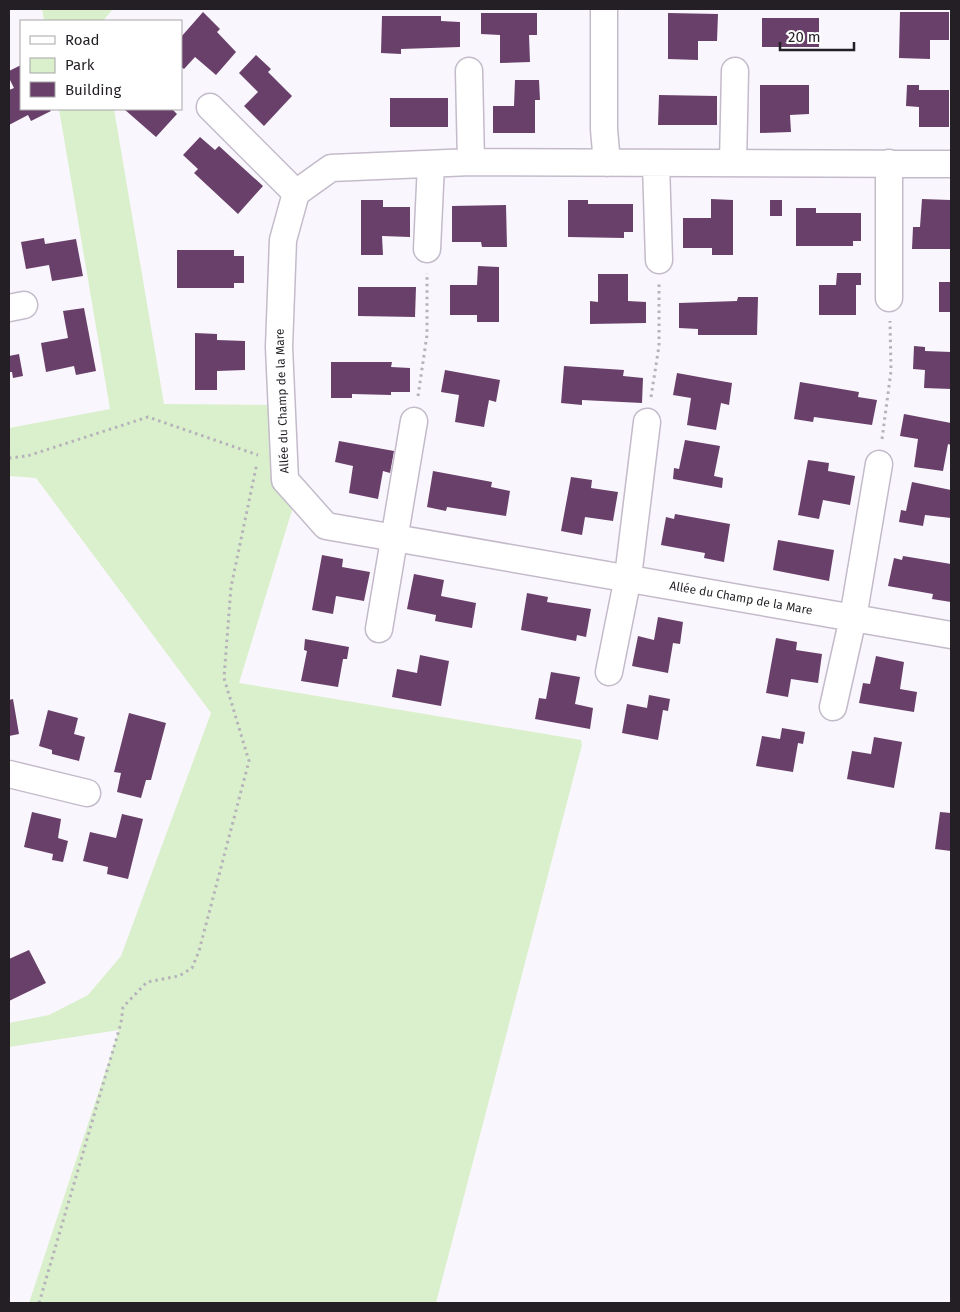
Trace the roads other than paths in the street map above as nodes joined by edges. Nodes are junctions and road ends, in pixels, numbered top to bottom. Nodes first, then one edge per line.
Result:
1 (604, 9) edge
2 (735, 71) dead end
3 (469, 72) dead end
4 (210, 107) dead end
5 (471, 162) junction
6 (607, 163) junction
7 (733, 163) junction
8 (889, 163) junction
9 (432, 164) junction
10 (656, 164) junction
11 (951, 164) edge
12 (296, 193) junction
13 (427, 250) road end
14 (659, 260) road end
15 (889, 298) road end
16 (414, 421) road end
17 (647, 422) road end
18 (879, 464) road end
19 (395, 540) junction
20 (628, 577) junction
21 (853, 618) junction
22 (379, 629) dead end
23 (951, 635) edge
24 (609, 672) dead end
25 (833, 707) dead end
26 (9, 774) edge
27 (87, 793) dead end

1 - 6 street
2 - 7 street
3 - 5 street
4 - 12 street
5 - 6 street
5 - 9 street
6 - 10 street
7 - 8 street
7 - 10 street
8 - 11 street
8 - 15 street
9 - 12 street
9 - 13 street
10 - 14 street
12 - 19 street, Allée du Champ de la Mare
16 - 19 street
17 - 20 street
18 - 21 street
19 - 20 street, Allée du Champ de la Mare
19 - 22 street
20 - 21 street, Allée du Champ de la Mare
20 - 24 street
21 - 23 street, Allée du Champ de la Mare
21 - 25 street
26 - 27 street

